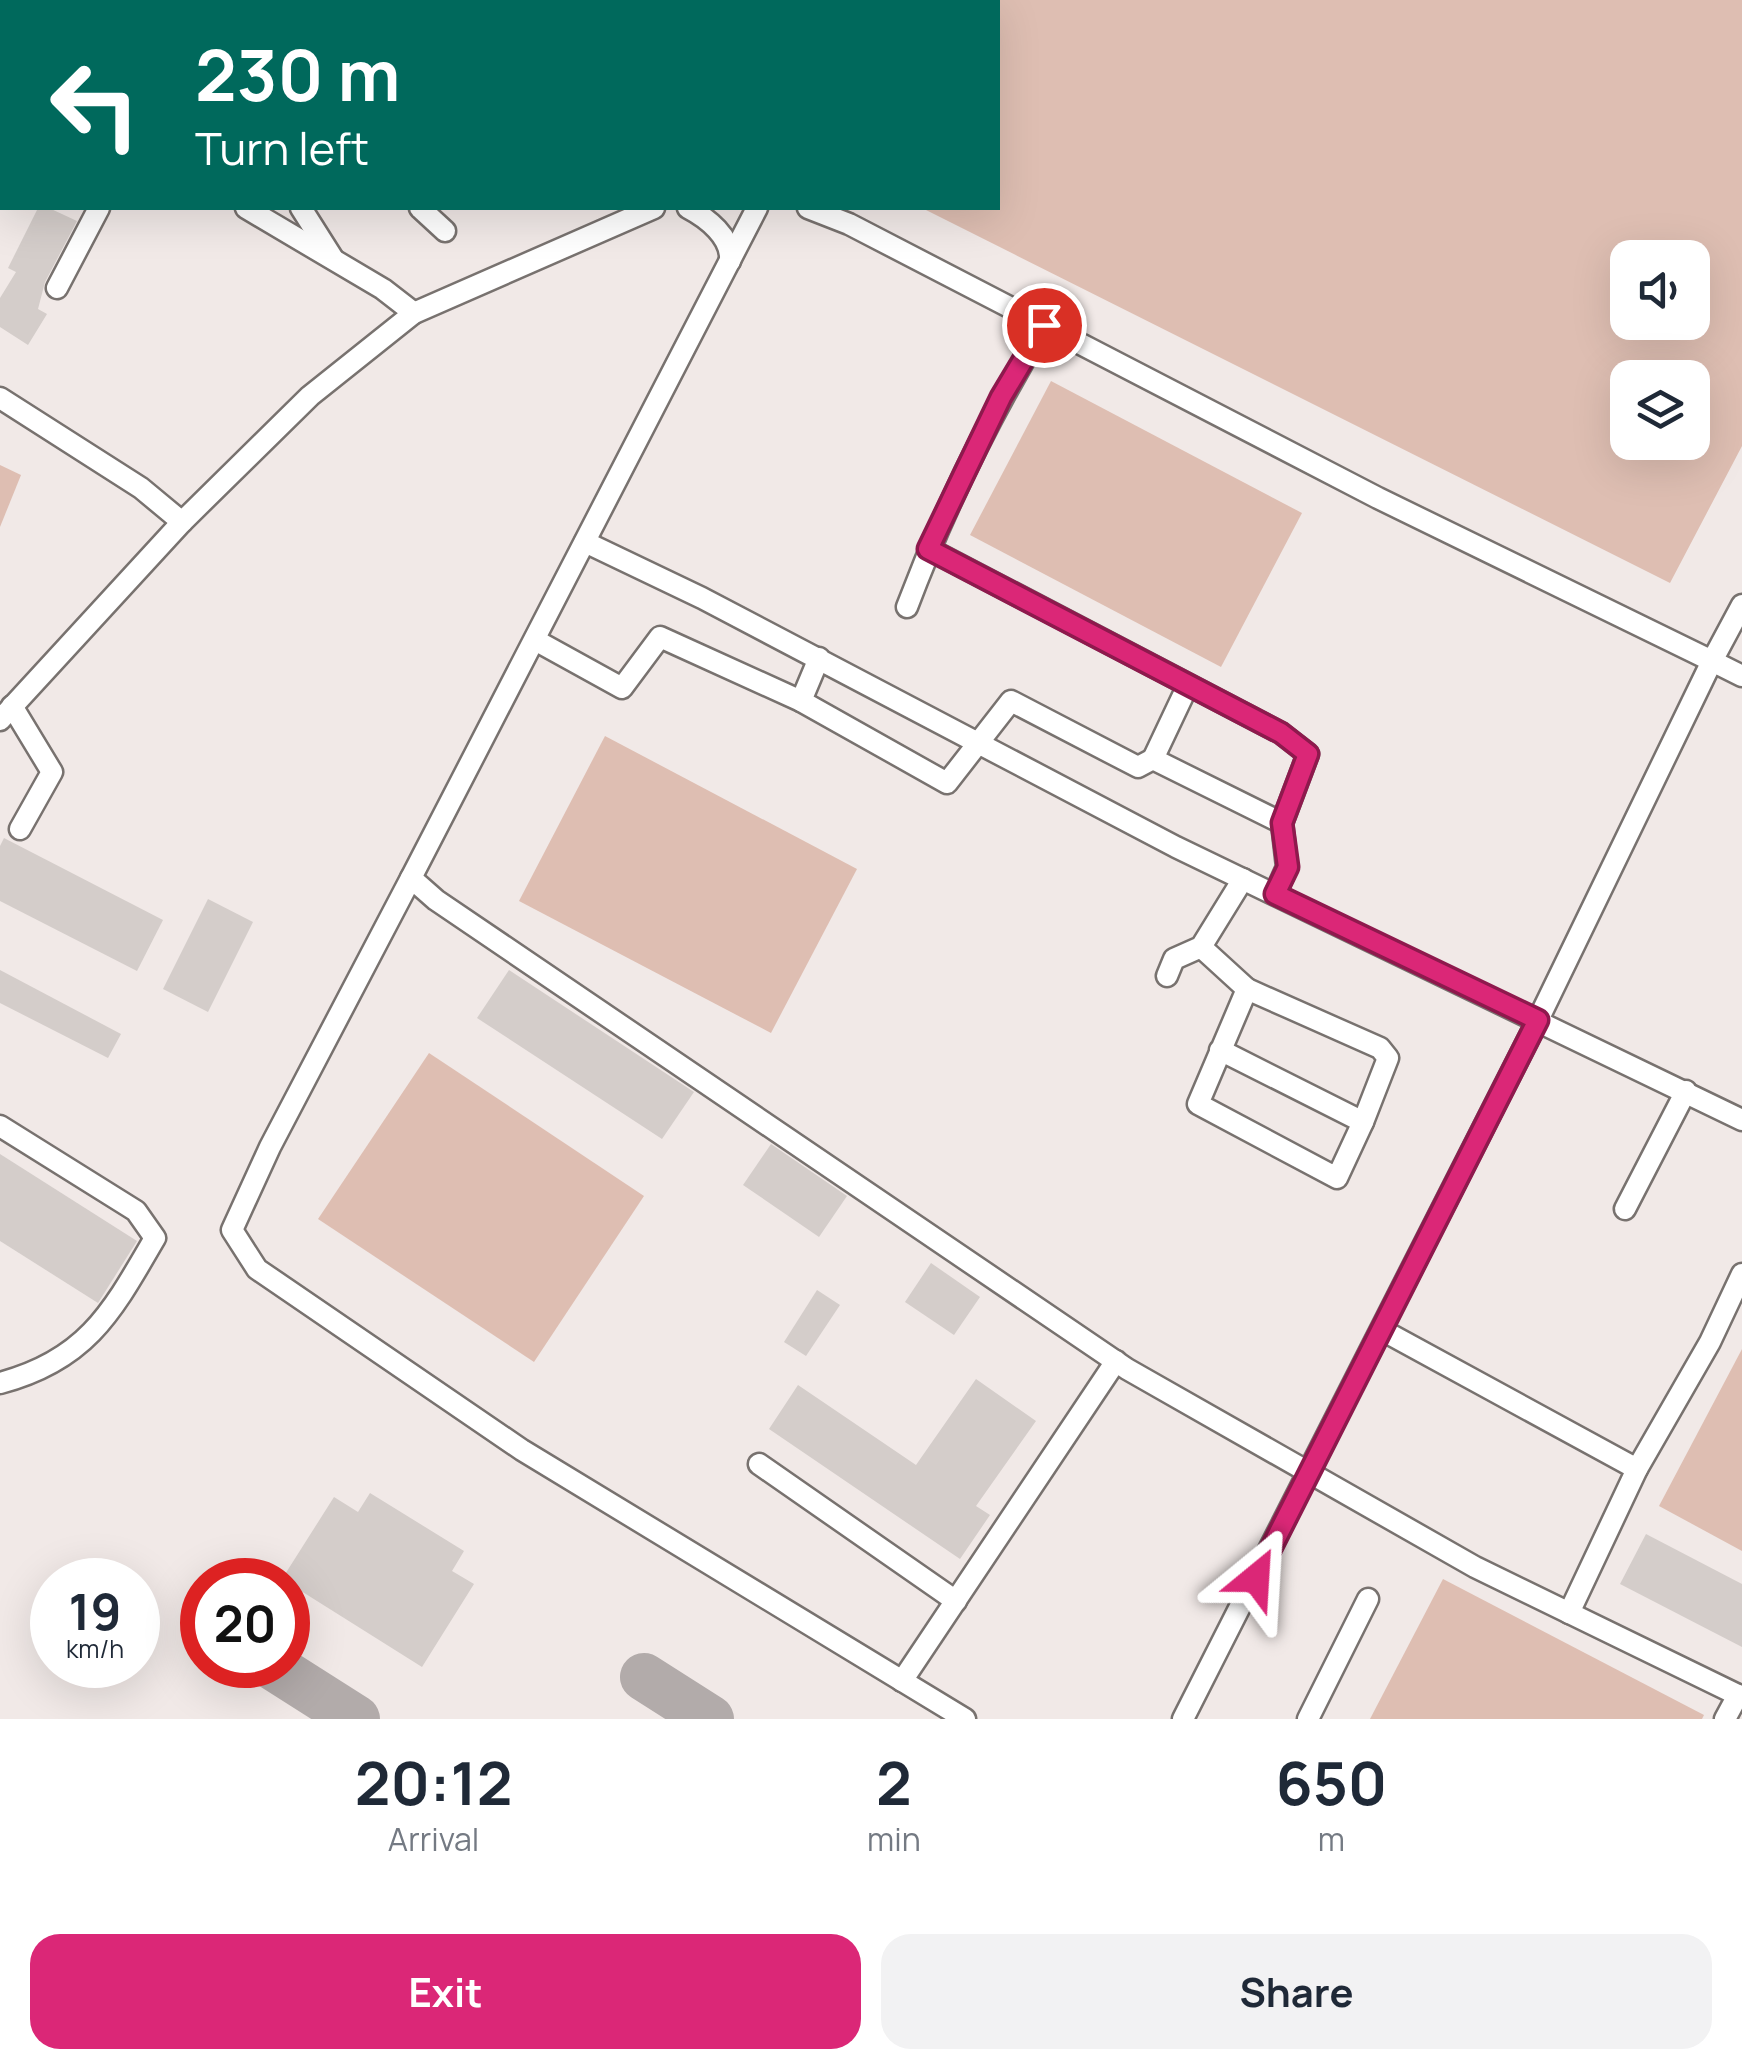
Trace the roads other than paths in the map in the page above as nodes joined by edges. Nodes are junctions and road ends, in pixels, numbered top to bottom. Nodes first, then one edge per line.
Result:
1 (99, 210) edge
2 (249, 210) edge
3 (303, 210) edge
4 (422, 210) edge
5 (649, 210) edge
6 (692, 210) edge
7 (756, 210) edge
8 (813, 210) edge
9 (445, 231) dead end
10 (333, 259) junction
11 (730, 261) junction
12 (57, 288) dead end
13 (414, 313) junction
14 (1044, 325) junction
15 (0, 398) edge
16 (182, 522) junction
17 (586, 542) junction
18 (928, 549) junction
19 (1742, 605) edge
20 (907, 607) dead end
21 (535, 640) junction
22 (819, 658) junction
23 (1712, 661) junction
24 (1742, 676) edge
25 (1188, 685) junction
26 (801, 702) junction
27 (6, 713) edge
28 (982, 744) junction
29 (1153, 759) junction
30 (1282, 823) junction
31 (20, 829) dead end
32 (411, 878) junction
33 (1242, 879) junction
34 (1275, 894) junction
35 (1201, 947) junction
36 (1167, 976) dead end
37 (1247, 990) junction
38 (1538, 1020) junction
39 (1220, 1050) junction
40 (1686, 1091) junction
41 (1742, 1120) edge
42 (1363, 1122) junction
43 (0, 1126) edge
44 (1625, 1209) dead end
45 (1742, 1274) edge
46 (1382, 1330) junction
47 (1116, 1361) junction
48 (0, 1383) edge
49 (760, 1464) dead end
50 (1637, 1469) junction
51 (1310, 1473) junction
52 (1368, 1599) dead end
53 (956, 1601) junction
54 (1570, 1613) junction
55 (902, 1681) junction
56 (1740, 1696) edge
57 (965, 1719) edge
58 (1183, 1719) edge
59 (1308, 1719) edge
60 (1725, 1719) edge

1 - 12 lane
2 - 10 lane
3 - 10 lane
4 - 9 lane
5 - 13 lane
6 - 11 lane
7 - 11 lane
8 - 14 lane
10 - 13 lane
11 - 17 lane
13 - 16 lane
14 - 18 lane
14 - 23 lane
15 - 16 lane
16 - 27 lane
17 - 21 lane
17 - 22 lane
18 - 20 lane
18 - 25 lane
19 - 23 lane
21 - 26 lane
21 - 32 lane
22 - 26 lane
22 - 28 lane
23 - 24 lane
23 - 38 lane
25 - 29 lane
25 - 30 lane
26 - 28 lane
27 - 31 lane
28 - 29 lane
28 - 33 lane
29 - 30 lane
30 - 34 lane
32 - 47 lane
32 - 55 lane
33 - 34 lane
33 - 35 lane
34 - 38 lane
35 - 36 lane
35 - 37 lane
37 - 39 lane
37 - 42 lane
38 - 40 lane
38 - 46 lane
39 - 42 lane
39 - 42 lane
40 - 41 lane
40 - 44 lane
43 - 48 lane
45 - 50 lane
46 - 50 lane
46 - 51 lane
47 - 51 lane
47 - 53 lane
49 - 53 lane
50 - 54 lane
51 - 54 lane
51 - 58 lane
52 - 59 lane
53 - 55 lane
54 - 56 lane
55 - 57 lane
56 - 60 lane

